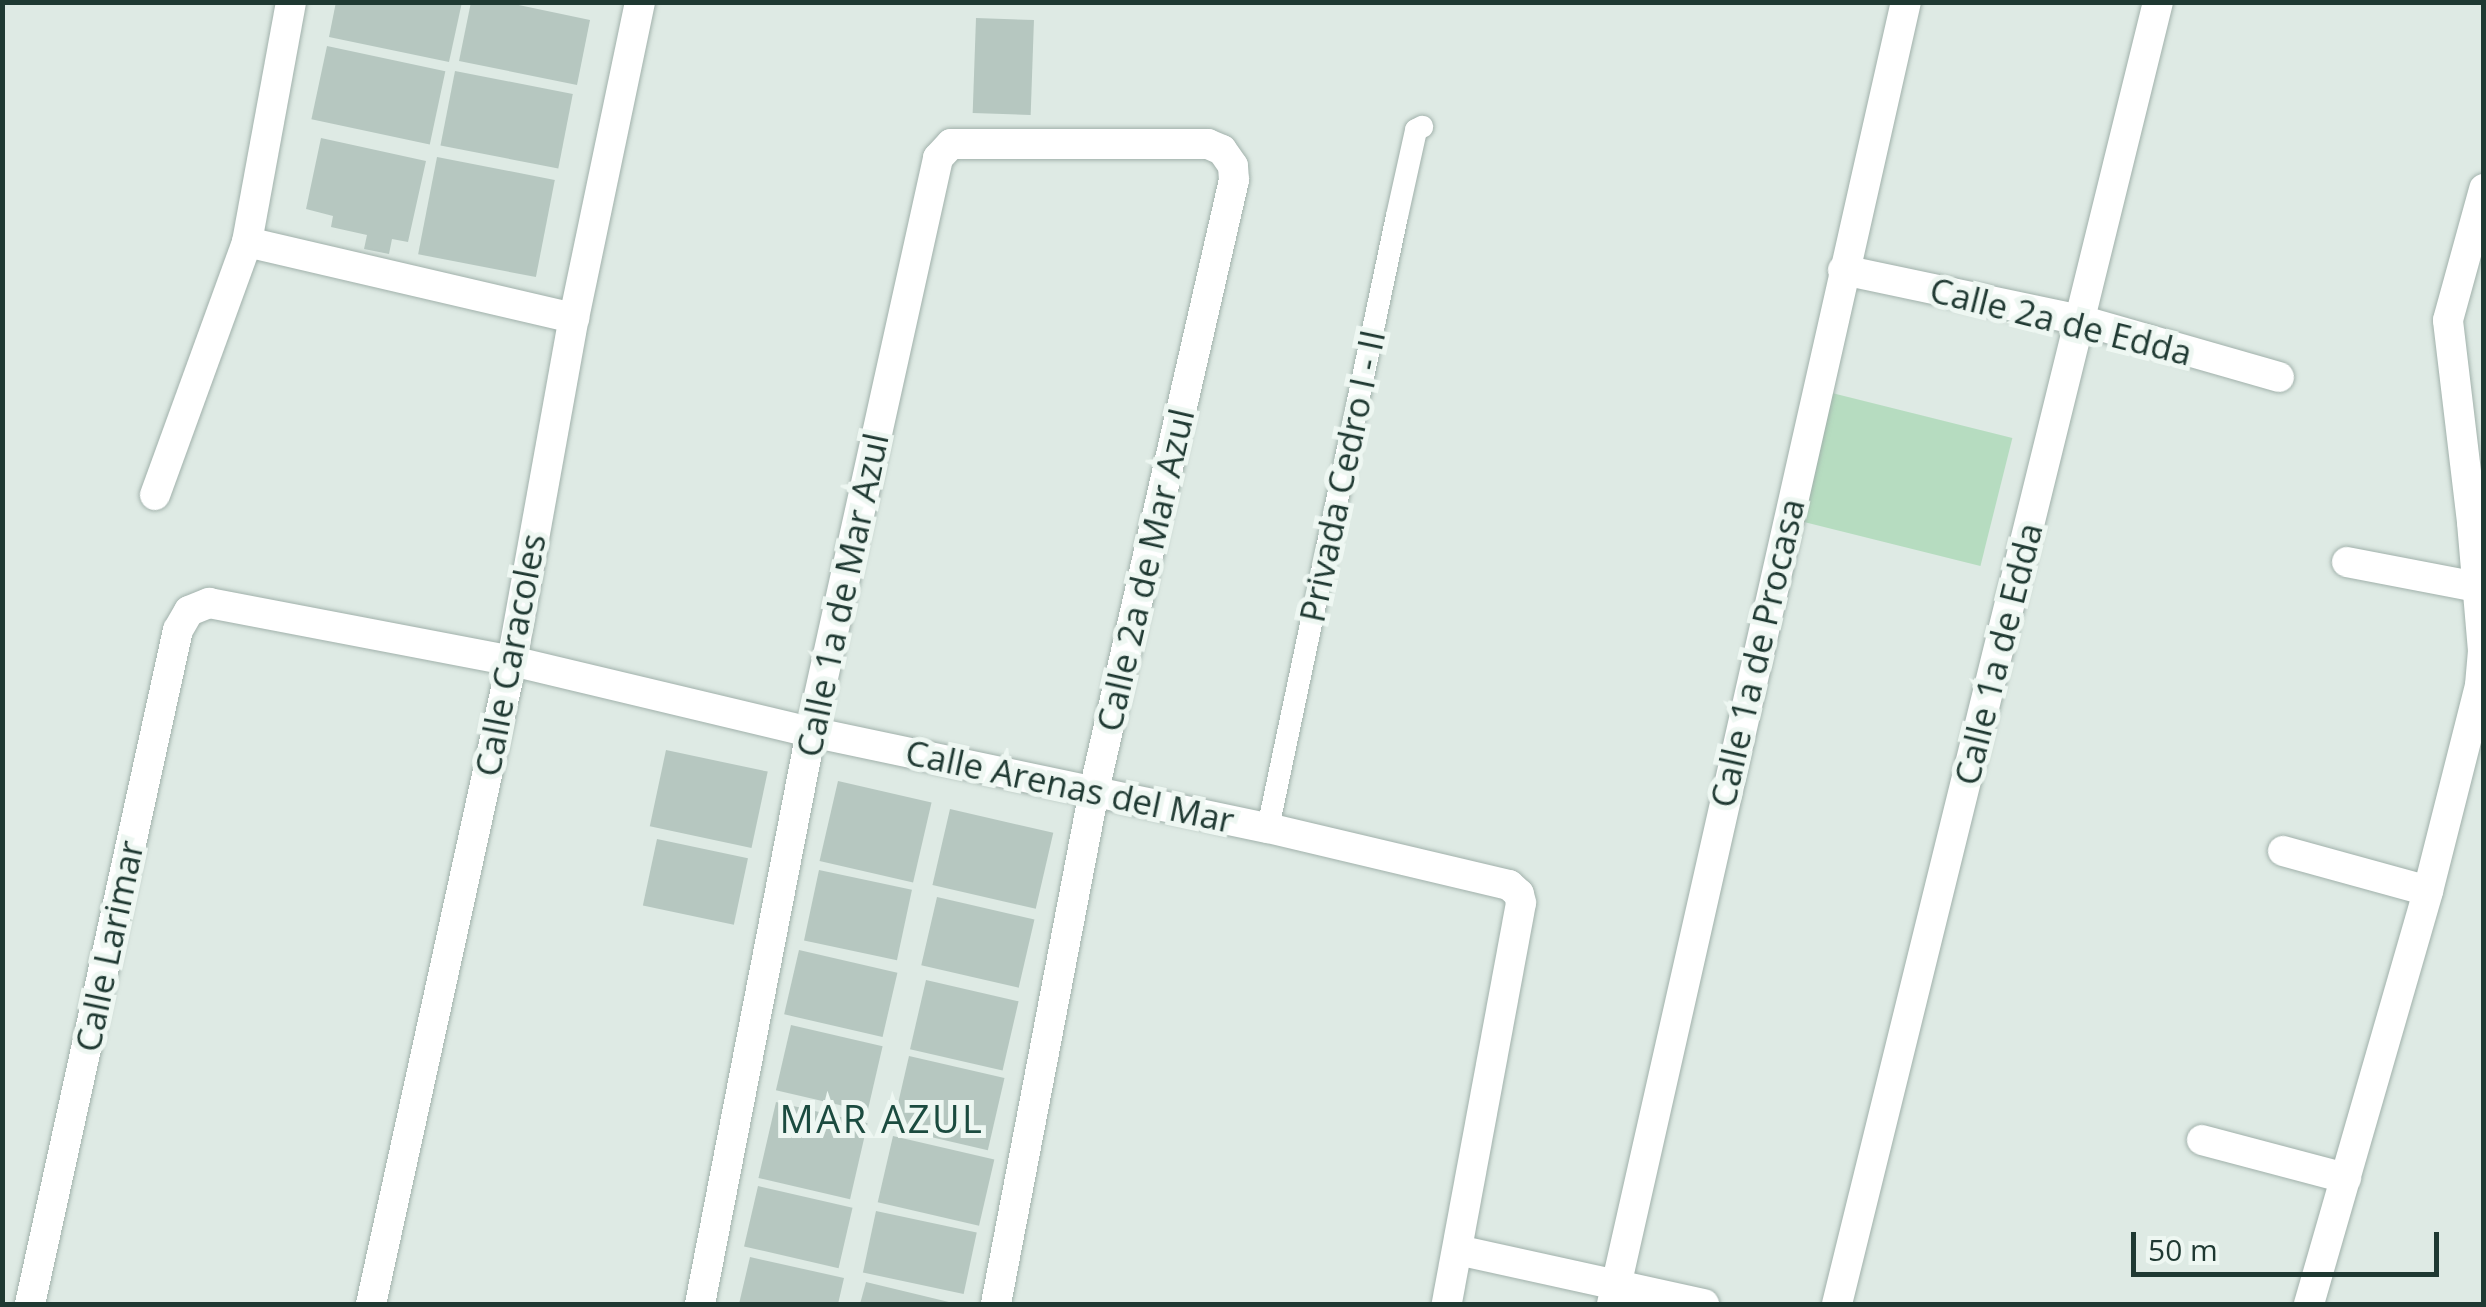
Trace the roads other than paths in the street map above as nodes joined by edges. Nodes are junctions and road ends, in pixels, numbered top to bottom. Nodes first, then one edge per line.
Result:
1 (291, 2) edge
2 (640, 2) edge
3 (1906, 2) edge
4 (2158, 2) edge
5 (1422, 127) dead end
6 (1208, 144) joint
7 (2484, 189) edge
8 (248, 242) junction
9 (1842, 270) junction
10 (574, 318) junction
11 (2080, 320) junction
12 (2279, 377) dead end
13 (155, 495) dead end
14 (2347, 562) dead end
15 (2477, 587) junction
16 (209, 603) joint
17 (512, 660) junction
18 (811, 732) junction
19 (1094, 791) junction
20 (1268, 828) junction
21 (2283, 852) dead end
22 (2428, 891) junction
23 (2202, 1140) dead end
24 (2346, 1178) junction
25 (1458, 1250) junction
26 (1614, 1294) edge
27 (30, 1304) edge
28 (371, 1304) edge
29 (700, 1304) edge
30 (996, 1304) edge
31 (1447, 1304) edge
32 (1704, 1304) edge
33 (1838, 1304) edge
34 (2309, 1304) edge

1 - 8 street
2 - 10 street, Calle Caracoles
3 - 9 street, Calle 1a de Procasa
4 - 11 street, Calle 1a de Edda
5 - 20 lane, Privada Cedro I - II
6 - 18 street, Calle 1a de Mar Azul
6 - 19 street, Calle 2a de Mar Azul
7 - 15 street
8 - 10 street
8 - 13 street
9 - 11 street, Calle 2a de Edda
9 - 26 street, Calle 1a de Procasa
10 - 17 street, Calle Caracoles
11 - 12 street, Calle 2a de Edda
11 - 33 street, Calle 1a de Edda
14 - 15 street
15 - 22 street
16 - 17 street, Calle Arenas del Mar
16 - 27 street, Calle Larimar
17 - 18 street, Calle Arenas del Mar
17 - 28 street, Calle Caracoles
18 - 19 street, Calle Arenas del Mar
18 - 29 street, Calle 1a de Mar Azul
19 - 20 street, Calle Arenas del Mar
19 - 30 street, Calle 2a de Mar Azul
20 - 25 street, Calle Arenas del Mar
21 - 22 street
22 - 24 street
23 - 24 street
24 - 34 street
25 - 26 street
25 - 31 street, Calle Arenas del Mar
26 - 32 street

